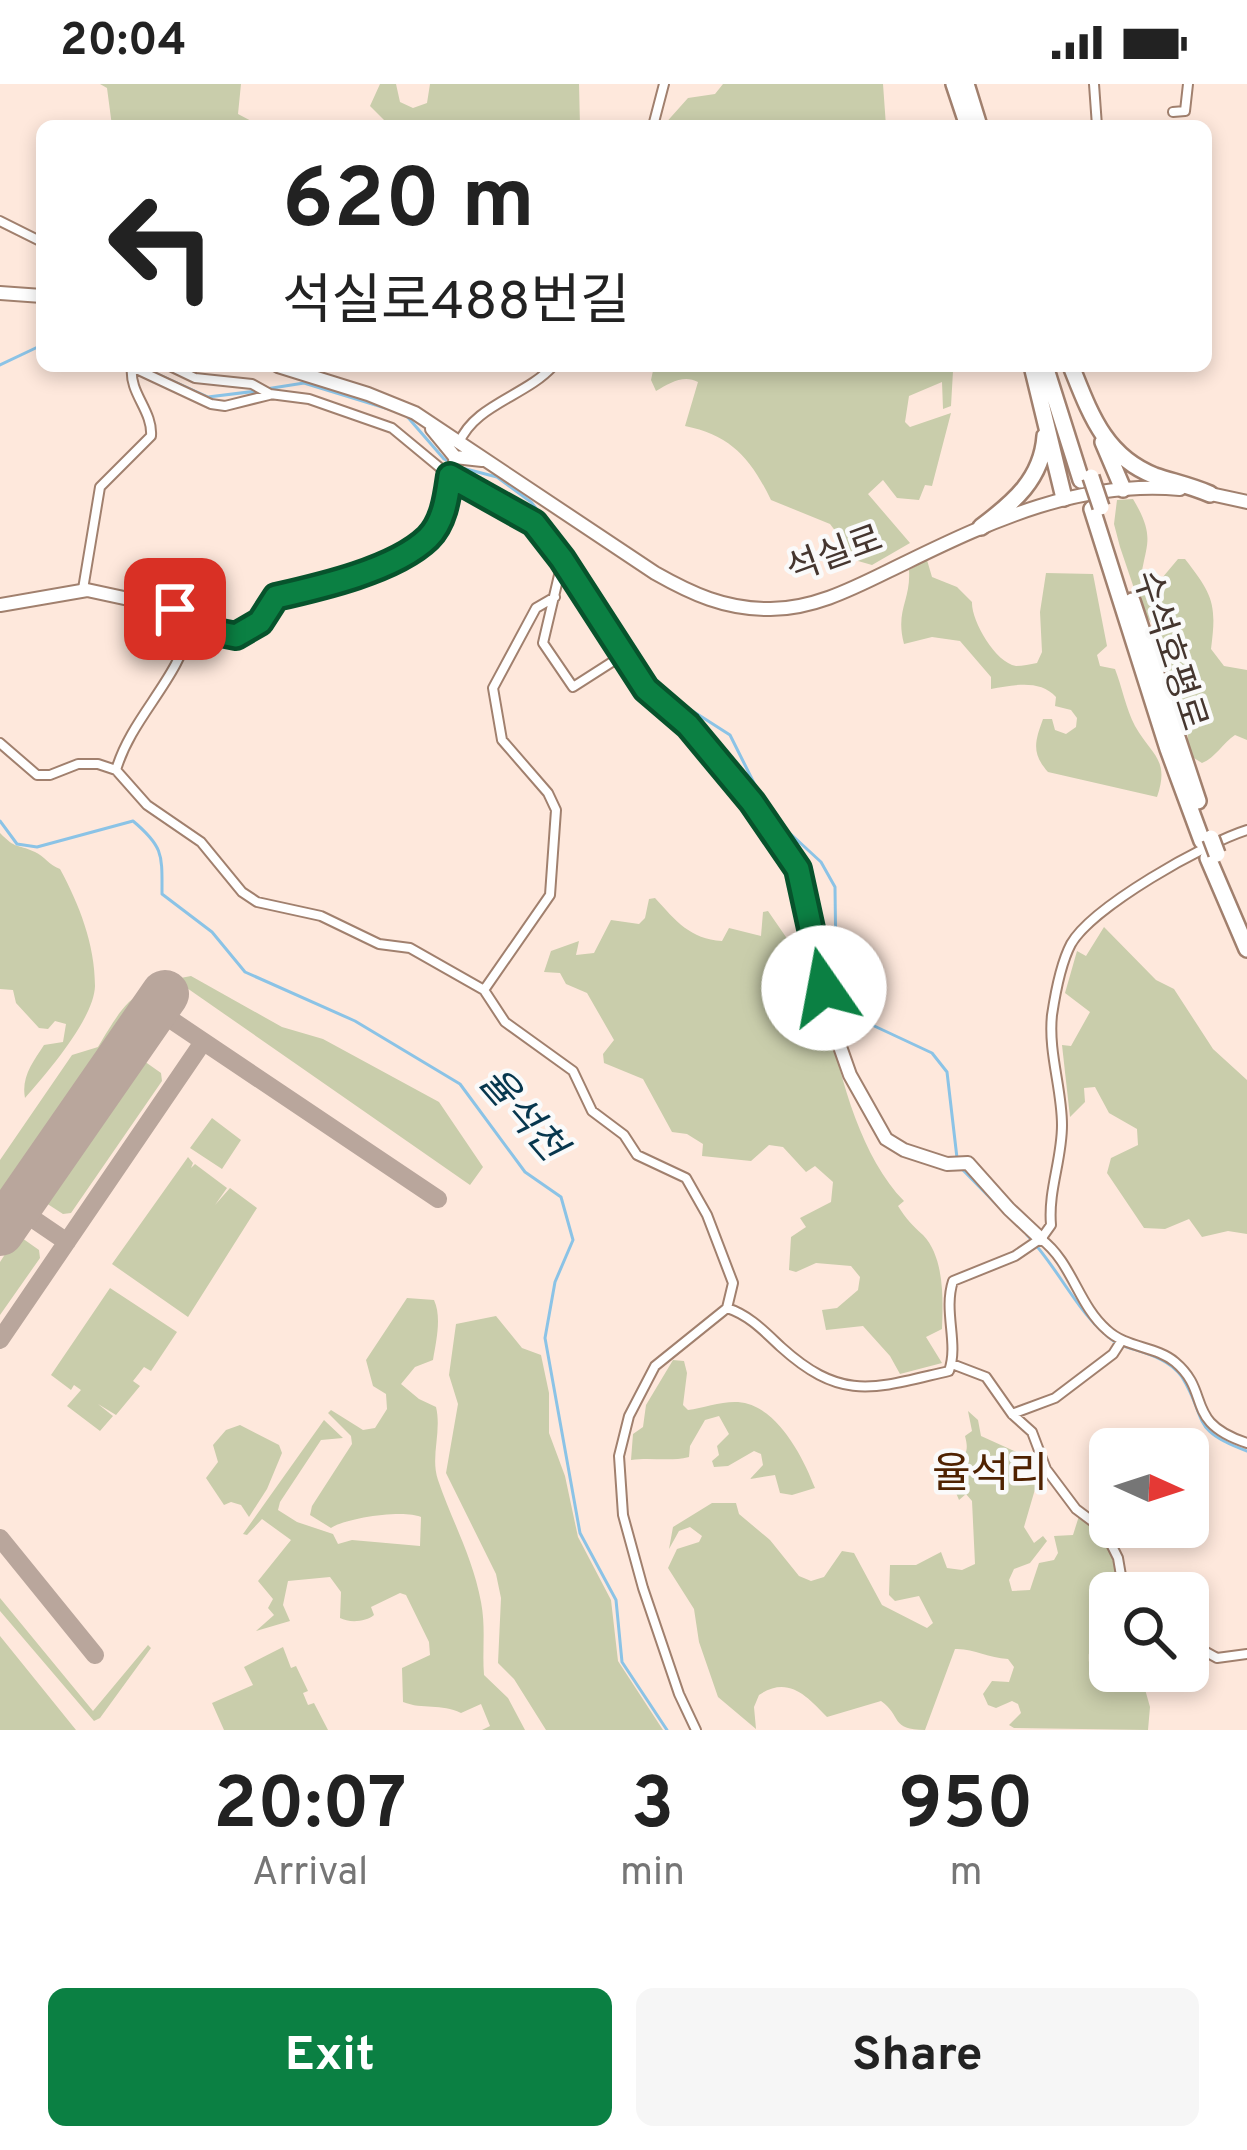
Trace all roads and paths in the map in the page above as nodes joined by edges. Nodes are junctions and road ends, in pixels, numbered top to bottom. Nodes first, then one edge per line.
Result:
1 (664, 84) edge
2 (954, 84) edge
3 (966, 84) edge
4 (1094, 84) edge
5 (1188, 84) edge
6 (1173, 112) dead end
7 (655, 120) edge
8 (966, 120) edge
9 (977, 120) edge
10 (1097, 120) edge
11 (0, 221) edge
12 (36, 239) edge
13 (0, 293) edge
14 (36, 296) edge
15 (130, 372) edge
16 (141, 372) edge
17 (182, 372) edge
18 (297, 372) edge
19 (547, 372) edge
20 (1033, 372) edge
21 (1048, 372) edge
22 (1057, 372) edge
23 (1073, 372) edge
24 (269, 393) junction
25 (418, 415) junction
26 (1045, 428) junction
27 (1097, 429) junction
28 (459, 440) junction
29 (494, 463) junction
30 (452, 465) junction
31 (1086, 478) junction
32 (1123, 489) junction
33 (1210, 494) junction
34 (1064, 498) junction
35 (1247, 502) edge
36 (981, 527) junction
37 (566, 565) junction
38 (83, 591) junction
39 (555, 597) junction
40 (0, 605) edge
41 (191, 623) junction
42 (623, 655) junction
43 (0, 743) edge
44 (116, 770) junction
45 (1247, 830) edge
46 (1209, 848) junction
47 (1247, 928) edge
48 (1247, 949) edge
49 (484, 990) junction
50 (1036, 1241) junction
51 (727, 1308) junction
52 (1120, 1344) junction
53 (952, 1364) junction
54 (1012, 1414) junction
55 (1247, 1442) edge
56 (1120, 1572) edge
57 (1209, 1654) edge
58 (1247, 1654) edge
59 (696, 1730) edge

1 - 7 street
2 - 8 highway
3 - 9 highway
4 - 10 street
5 - 6 street
11 - 12 street
13 - 14 street
15 - 38 street
16 - 24 street
17 - 24 street
18 - 25 street, 석실로
19 - 28 street
20 - 26 highway
21 - 31 highway, 수석호평로
22 - 31 highway, 수석호평로
23 - 27 highway
24 - 30 street
25 - 28 street, 석실로
25 - 30 street
26 - 34 highway
26 - 36 highway
27 - 32 highway
27 - 33 highway
28 - 29 street, 석실로
28 - 30 street
29 - 30 street
29 - 36 street, 석실로
30 - 37 street
30 - 41 street
31 - 46 highway, 수석호평로
32 - 33 street, 석실로
32 - 34 street, 석실로
33 - 35 street, 석실로
34 - 36 street, 석실로
37 - 39 street
37 - 42 street
38 - 40 street
38 - 41 street
39 - 42 street
39 - 49 street
41 - 44 street
42 - 50 street
43 - 44 street
44 - 49 street
45 - 50 street
46 - 47 highway, 수석호평로
46 - 48 highway, 수석호평로
49 - 51 street
50 - 52 street
50 - 53 street
51 - 53 street
51 - 59 street
52 - 54 street
52 - 55 street
53 - 54 street
54 - 56 street
57 - 58 street

